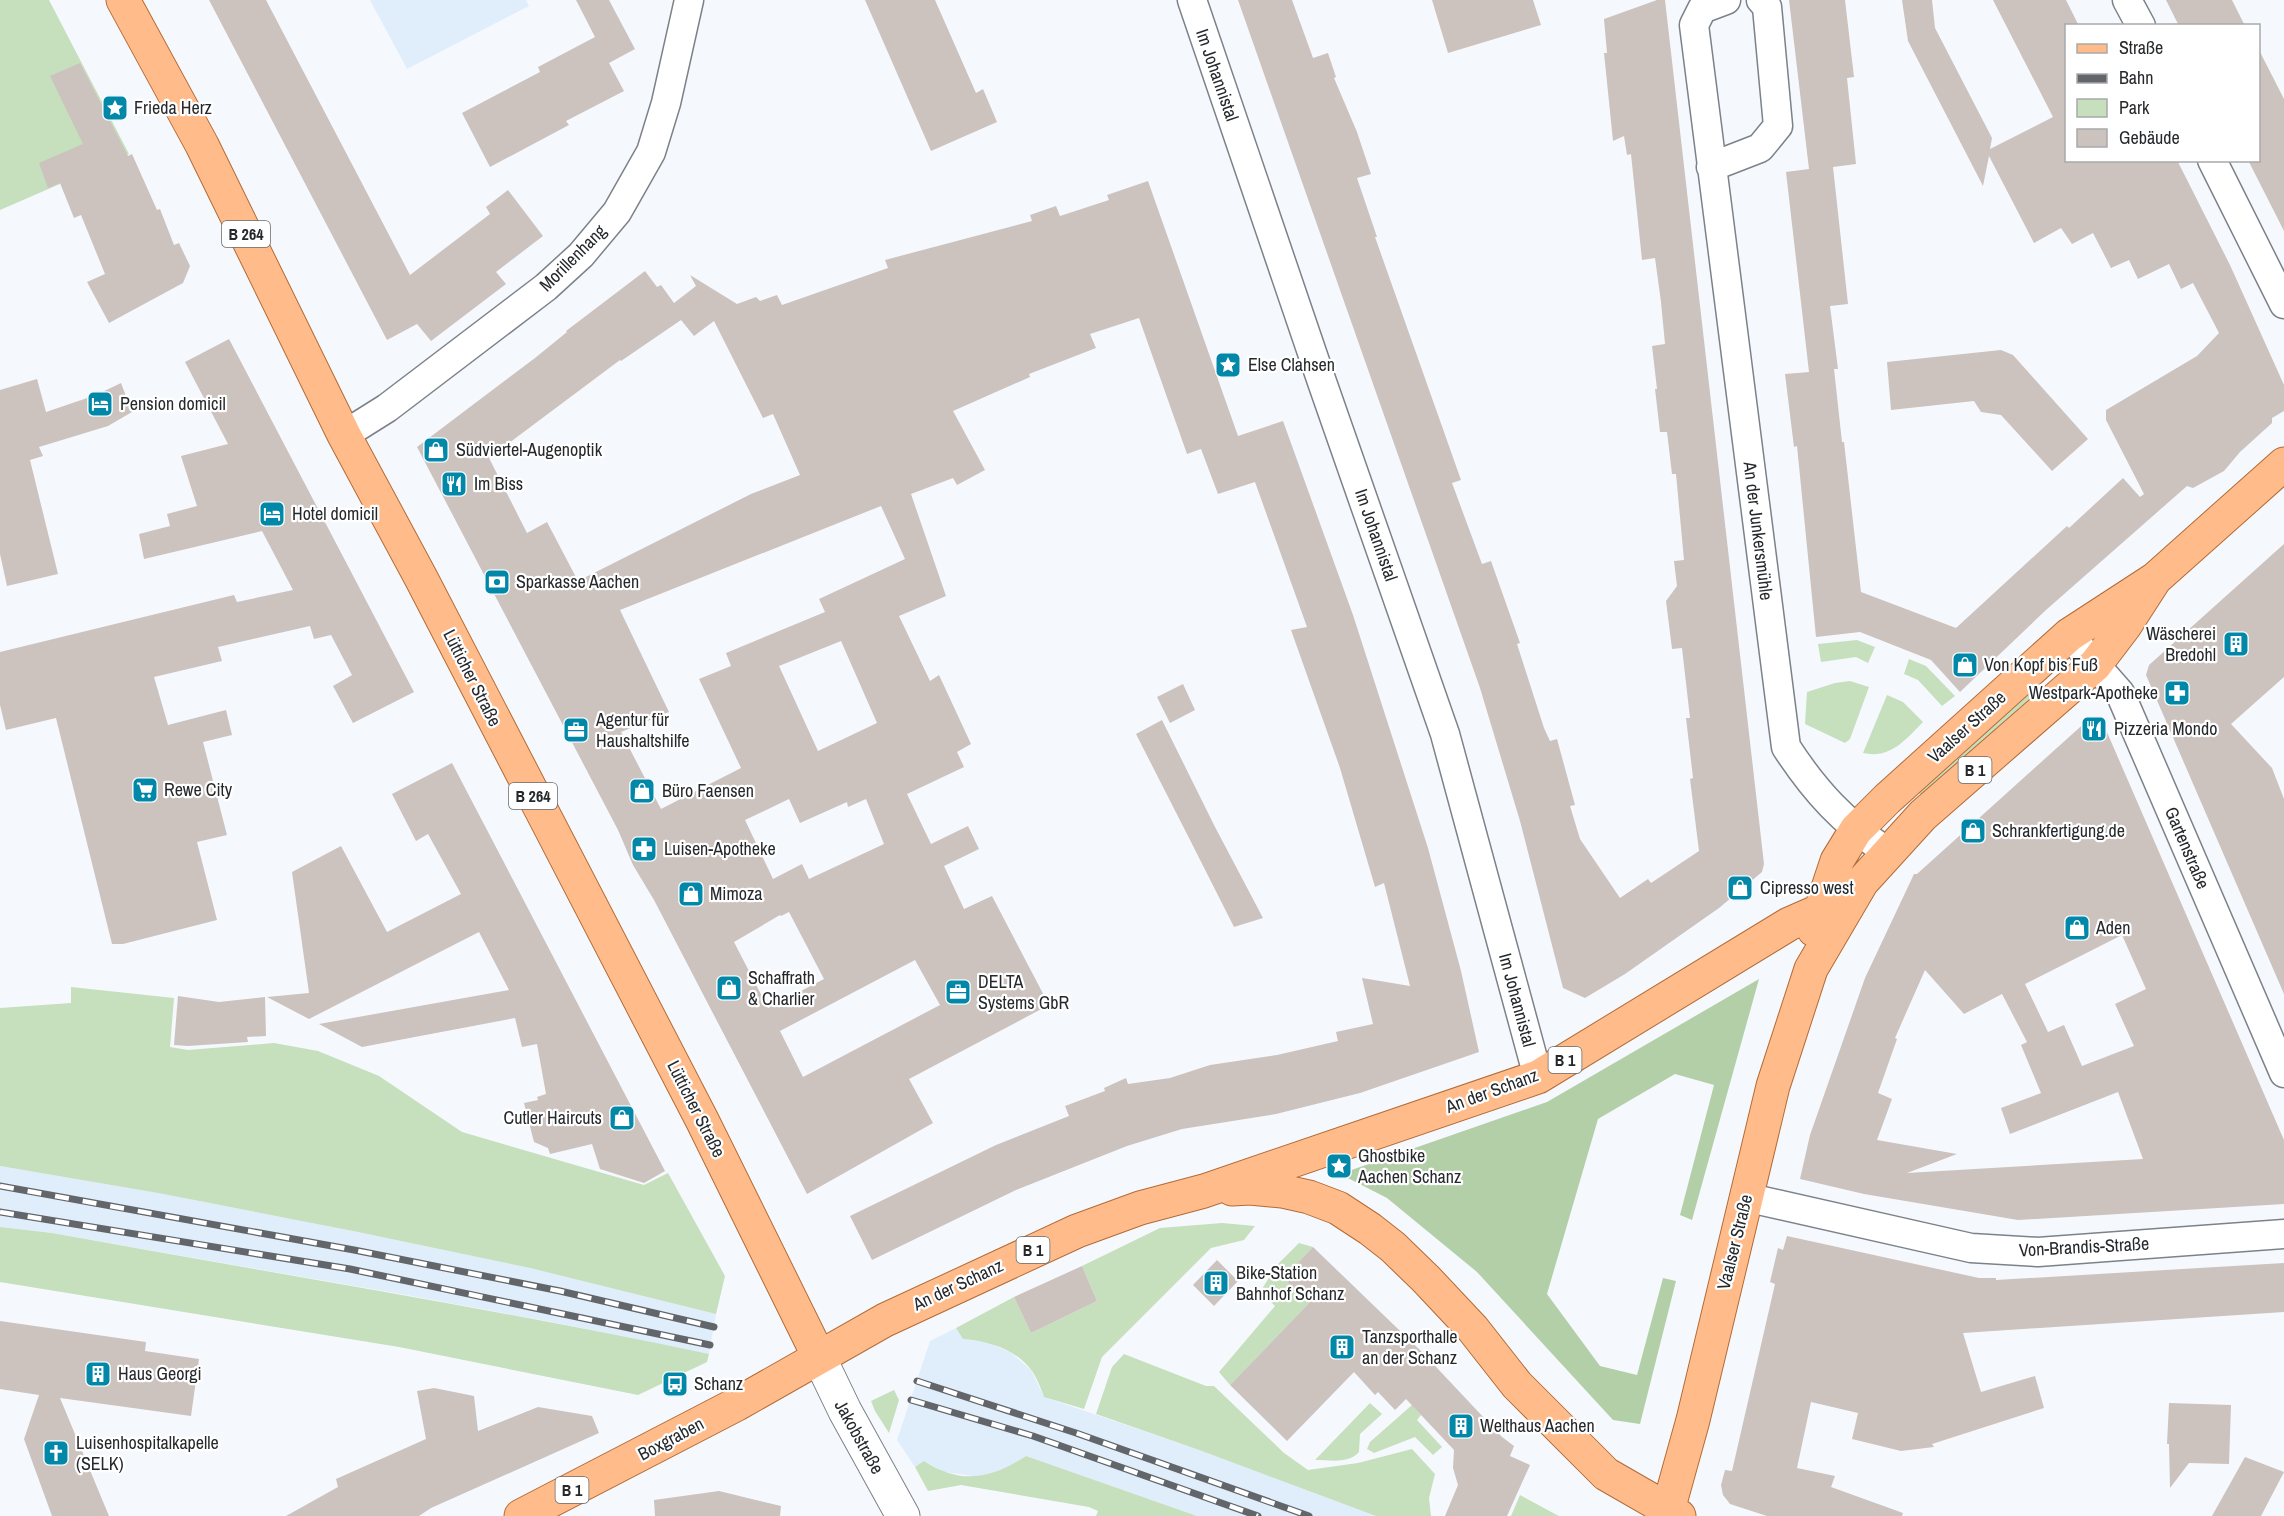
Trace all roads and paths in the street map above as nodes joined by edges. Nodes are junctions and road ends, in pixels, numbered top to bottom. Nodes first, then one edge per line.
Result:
1 (123, 0) edge
2 (689, 0) edge
3 (1192, 0) edge
4 (1726, 0) edge
5 (1761, 0) edge
6 (2127, 0) edge
7 (2140, 24) edge
8 (2212, 162) edge
9 (1711, 167) junction
10 (2284, 304) edge
11 (344, 435) junction
12 (2284, 464) edge
13 (2155, 579) junction
14 (2069, 635) junction
15 (2095, 665) junction
16 (1856, 830) junction
17 (1888, 853) junction
18 (1837, 861) junction
19 (1831, 913) junction
20 (1789, 924) junction
21 (2284, 1073) edge
22 (1538, 1077) junction
23 (1204, 1191) junction
24 (1746, 1197) junction
25 (2284, 1234) edge
26 (819, 1357) junction
27 (1671, 1514) edge
28 (521, 1516) edge
29 (903, 1516) edge

1 - 11 main road, Lütticher Straße / B 264
2 - 11 street, Morillenhang
3 - 22 street, Im Johannistal
4 - 9 street, An der Junkersmühle
5 - 9 street
6 - 7 street
8 - 10 street
9 - 16 street, An der Junkersmühle
11 - 26 main road, Lütticher Straße / B 264
12 - 13 main road, Vaalser Straße / B 1
13 - 14 main road, Vaalser Straße / B 1
13 - 15 main road, Vaalser Straße / B 1
14 - 15 street, Gartenstraße
14 - 16 main road, Vaalser Straße / B 1
15 - 17 main road, Vaalser Straße / B 1
15 - 21 street, Gartenstraße
16 - 17 street, An der Junkersmühle
16 - 18 main road, Vaalser Straße / B 1
17 - 19 main road, Vaalser Straße / B 1
18 - 19 main road, Vaalser Straße / B 1
18 - 20 main road, An der Schanz / B 1
19 - 20 main road, An der Schanz
19 - 24 main road, Vaalser Straße / B 1
20 - 22 main road, An der Schanz / B 1
22 - 23 main road, An der Schanz / B 1
23 - 26 main road, An der Schanz / B 1
23 - 27 main road, An der Schanz
24 - 25 street, Von-Brandis-Straße
24 - 27 main road, Vaalser Straße
26 - 28 main road, Boxgraben / B 1
26 - 29 street, Jakobstraße

